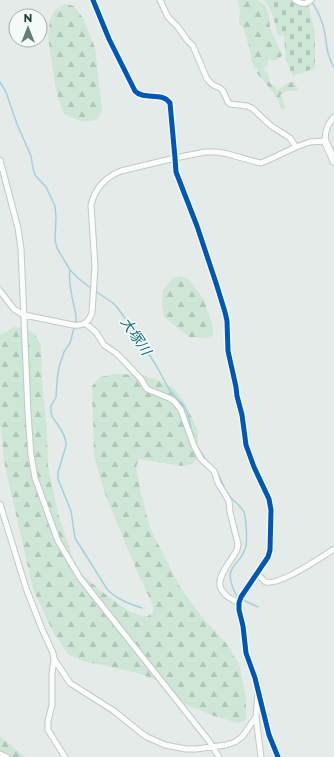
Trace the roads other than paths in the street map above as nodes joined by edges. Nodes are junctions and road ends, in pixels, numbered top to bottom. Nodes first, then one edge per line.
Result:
1 (93, 0) edge
2 (160, 0) edge
3 (295, 0) edge
4 (311, 0) edge
5 (334, 117) edge
6 (325, 141) junction
7 (296, 147) junction
8 (175, 158) junction
9 (0, 160) edge
10 (334, 161) edge
11 (0, 291) edge
12 (24, 315) junction
13 (85, 323) junction
14 (0, 504) edge
15 (334, 549) edge
16 (257, 573) junction
17 (239, 603) junction
18 (54, 659) junction
19 (258, 688) junction
20 (256, 717) junction
21 (213, 747) junction
22 (0, 754) edge
23 (7, 757) edge
24 (65, 757) edge
25 (219, 757) edge
26 (261, 757) edge
27 (278, 757) edge

1 - 8 street
2 - 7 street
3 - 4 street
5 - 6 street
6 - 7 street
6 - 10 street
7 - 8 street
8 - 13 street
8 - 16 street
9 - 12 street
11 - 12 street
12 - 13 street
12 - 21 street
13 - 17 street
14 - 18 street
15 - 16 street
16 - 17 street
17 - 19 street
18 - 21 street
18 - 24 street
19 - 20 street
19 - 27 street
20 - 21 street
20 - 26 street
21 - 25 street
22 - 23 street

